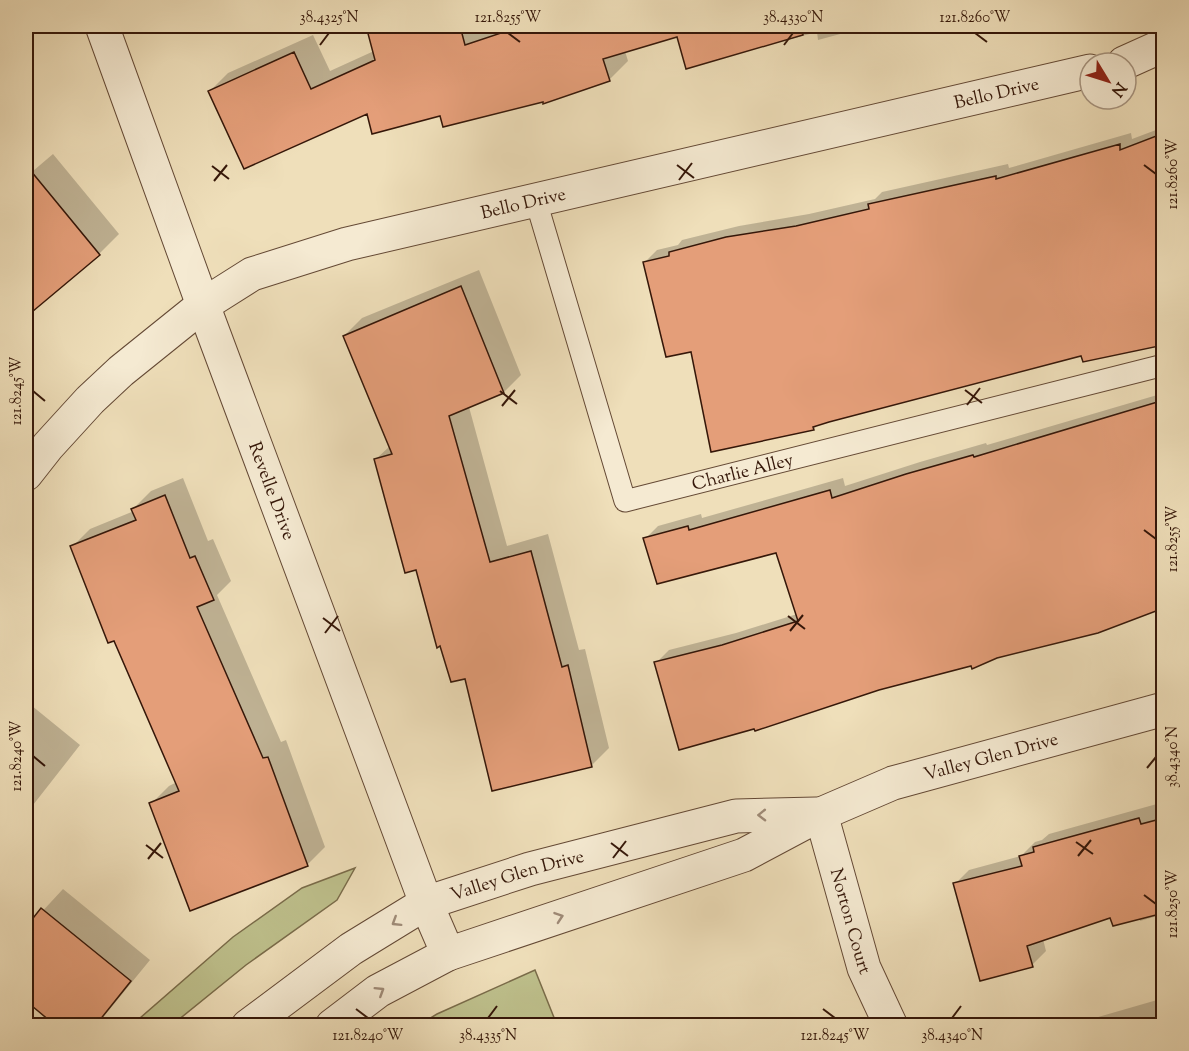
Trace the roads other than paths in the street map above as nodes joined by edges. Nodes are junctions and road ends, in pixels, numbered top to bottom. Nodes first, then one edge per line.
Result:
1 (102, 26) edge
2 (1164, 45) edge
3 (1138, 57) edge
4 (1078, 74) edge
5 (536, 201) junction
6 (203, 305) junction
7 (1164, 365) edge
8 (26, 474) edge
9 (1164, 709) edge
10 (821, 814) junction
11 (426, 903) junction
12 (448, 954) junction
13 (248, 1026) edge
14 (332, 1026) edge
15 (891, 1026) edge

1 - 6 street, Revelle Drive
2 - 3 street
4 - 5 street, Bello Drive
5 - 6 street, Bello Drive
5 - 7 lane, Charlie Alley
6 - 8 street, Bello Drive
6 - 11 street, Revelle Drive
9 - 10 street, Valley Glen Drive
10 -> 11 street, Valley Glen Drive
12 -> 10 street, Valley Glen Drive
10 - 15 street, Norton Court
11 - 12 street, Revelle Drive
11 -> 13 street, Valley Glen Drive
14 -> 12 street, Valley Glen Drive

